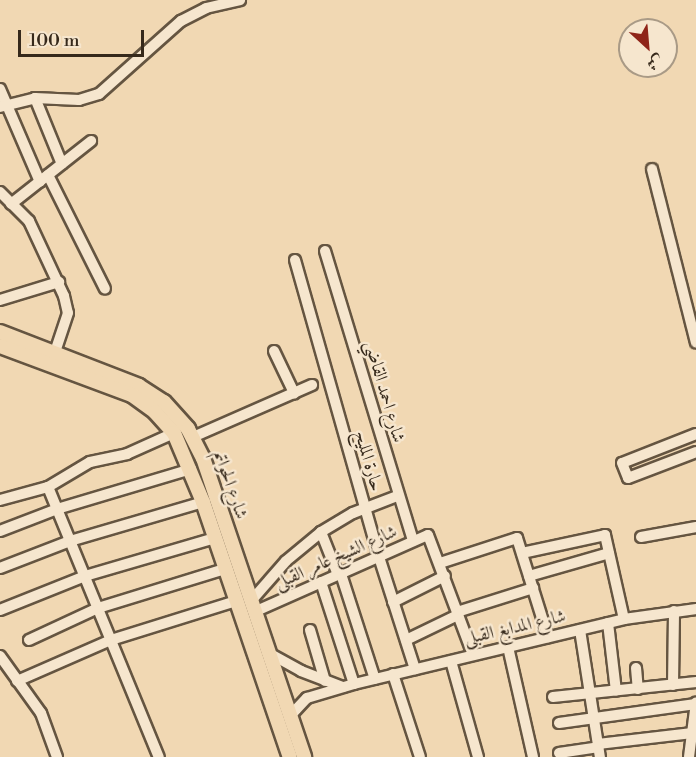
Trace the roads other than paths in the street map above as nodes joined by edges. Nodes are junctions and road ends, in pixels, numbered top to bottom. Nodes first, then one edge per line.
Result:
1 (240, 0) edge
2 (0, 89) edge
3 (35, 98) junction
4 (5, 105) edge
5 (91, 141) dead end
6 (62, 164) junction
7 (652, 168) dead end
8 (44, 178) junction
9 (0, 192) edge
10 (11, 204) junction
11 (325, 251) dead end
12 (295, 260) dead end
13 (59, 282) junction
14 (105, 289) dead end
15 (0, 300) edge
16 (0, 332) edge
17 (696, 341) edge
18 (0, 346) edge
19 (274, 351) dead end
20 (55, 352) junction
21 (312, 385) dead end
22 (294, 393) junction
23 (174, 434) junction
24 (693, 435) edge
25 (193, 438) junction
26 (695, 455) edge
27 (191, 469) junction
28 (48, 487) junction
29 (397, 496) junction
30 (0, 500) edge
31 (204, 502) junction
32 (365, 508) junction
33 (57, 509) junction
34 (696, 527) edge
35 (0, 531) edge
36 (321, 532) junction
37 (641, 537) dead end
38 (70, 541) junction
39 (412, 542) junction
40 (222, 544) junction
41 (522, 553) junction
42 (609, 553) junction
43 (379, 557) junction
44 (440, 563) junction
45 (0, 568) edge
46 (225, 569) junction
47 (339, 574) junction
48 (85, 576) junction
49 (444, 576) junction
50 (529, 576) junction
51 (321, 582) junction
52 (533, 588) junction
53 (393, 602) junction
54 (247, 605) junction
55 (98, 608) junction
56 (696, 609) edge
57 (0, 610) edge
58 (674, 611) junction
59 (458, 614) junction
60 (624, 619) junction
61 (608, 623) junction
62 (310, 630) dead end
63 (580, 630) junction
64 (548, 638) junction
65 (29, 639) dead end
66 (111, 640) junction
67 (406, 640) junction
68 (508, 647) junction
69 (267, 652) junction
70 (0, 656) edge
71 (472, 656) junction
72 (451, 661) junction
73 (636, 668) dead end
74 (415, 669) junction
75 (393, 674) junction
76 (375, 678) junction
77 (17, 681) junction
78 (325, 681) junction
79 (696, 682) edge
80 (349, 685) junction
81 (674, 685) junction
82 (638, 688) junction
83 (616, 691) junction
84 (590, 693) junction
85 (553, 697) dead end
86 (696, 703) edge
87 (290, 716) junction
88 (594, 716) junction
89 (559, 723) dead end
90 (692, 733) junction
91 (599, 749) edge
92 (560, 753) dead end
93 (57, 757) edge
94 (159, 757) edge
95 (290, 757) edge
96 (304, 757) edge
97 (420, 757) edge
98 (478, 757) edge
99 (533, 757) edge
100 (689, 757) edge

1 - 3 street
2 - 4 street
3 - 4 street
3 - 6 street
4 - 8 street
5 - 6 street
6 - 8 street
7 - 17 street
8 - 10 street
8 - 14 street
9 - 10 street
10 - 13 street
11 - 29 street, شارع احمد القاضي
12 - 32 street, حارة المليح
13 - 15 street
13 - 20 street
16 - 20 main road, شارع الحواتم
18 - 23 main road, شارع الحواتم
19 - 22 street
20 - 25 main road, شارع الحواتم
21 - 22 street
22 - 25 street
23 - 27 main road, شارع الحواتم
23 - 28 street
24 - 26 street
24 - 26 street
25 - 40 main road, شارع الحواتم
27 - 31 main road, شارع الحواتم
27 - 33 street
28 - 30 street
28 - 33 street
29 - 32 street
29 - 39 street, شارع احمد القاضي
31 - 38 street
31 - 40 main road, شارع الحواتم
32 - 36 street
32 - 43 street, حارة المليح
33 - 35 street
33 - 38 street
34 - 37 street
36 - 47 street
36 - 54 street
38 - 45 street
38 - 48 street
39 - 43 street, شارع الشيخ عامر القبلى
39 - 44 street, شارع الشيخ عامر القبلى
40 - 46 main road, شارع الحواتم
40 - 48 street
40 - 54 main road, شارع الحواتم
41 - 42 street
41 - 44 street
41 - 50 street
42 - 50 street
42 - 60 street
43 - 47 street, شارع الشيخ عامر القبلى
43 - 53 street, حارة المليح
44 - 49 street
46 - 54 main road, شارع الحواتم
46 - 55 street
47 - 51 street, شارع الشيخ عامر القبلى
47 - 76 street
48 - 55 street
48 - 57 street
49 - 53 street
49 - 59 street
50 - 52 street
51 - 54 street, شارع الشيخ عامر القبلى
51 - 80 street
52 - 59 street
52 - 64 street
53 - 67 street, حارة المليح
54 - 66 street, شارع الشيخ عامر القبلى
54 - 69 main road, شارع الحواتم
54 - 95 main road, شارع الحواتم
55 - 65 street
55 - 66 street
56 - 58 street, شارع المدابغ القبلى
58 - 60 street, شارع المدابغ القبلى
58 - 81 street
59 - 67 street
59 - 71 street
60 - 61 street, شارع المدابغ القبلى
61 - 63 street, شارع المدابغ القبلى
61 - 83 street
62 - 78 street
63 - 64 street, شارع المدابغ القبلى
63 - 84 street
64 - 68 street, شارع المدابغ القبلى
66 - 77 street, شارع الشيخ عامر القبلى
66 - 94 street
67 - 74 street, حارة المليح
68 - 71 street, شارع المدابغ القبلى
68 - 99 street
69 - 78 street
69 - 87 main road, شارع الحواتم
70 - 77 street
71 - 72 street, شارع المدابغ القبلى
72 - 74 street, شارع المدابغ القبلى
72 - 98 street
73 - 82 street
74 - 75 street, شارع المدابغ القبلى
75 - 76 street, شارع المدابغ القبلى
75 - 97 street
76 - 80 street, شارع المدابغ القبلى
77 - 93 street
78 - 80 street
79 - 81 street
80 - 87 street, شارع المدابغ القبلى
81 - 82 street
82 - 83 street
83 - 84 street
84 - 85 street
84 - 88 street
86 - 88 street
86 - 90 street
87 - 96 main road, شارع الحواتم
88 - 89 street
88 - 91 street
90 - 91 street
90 - 100 street
91 - 92 street

